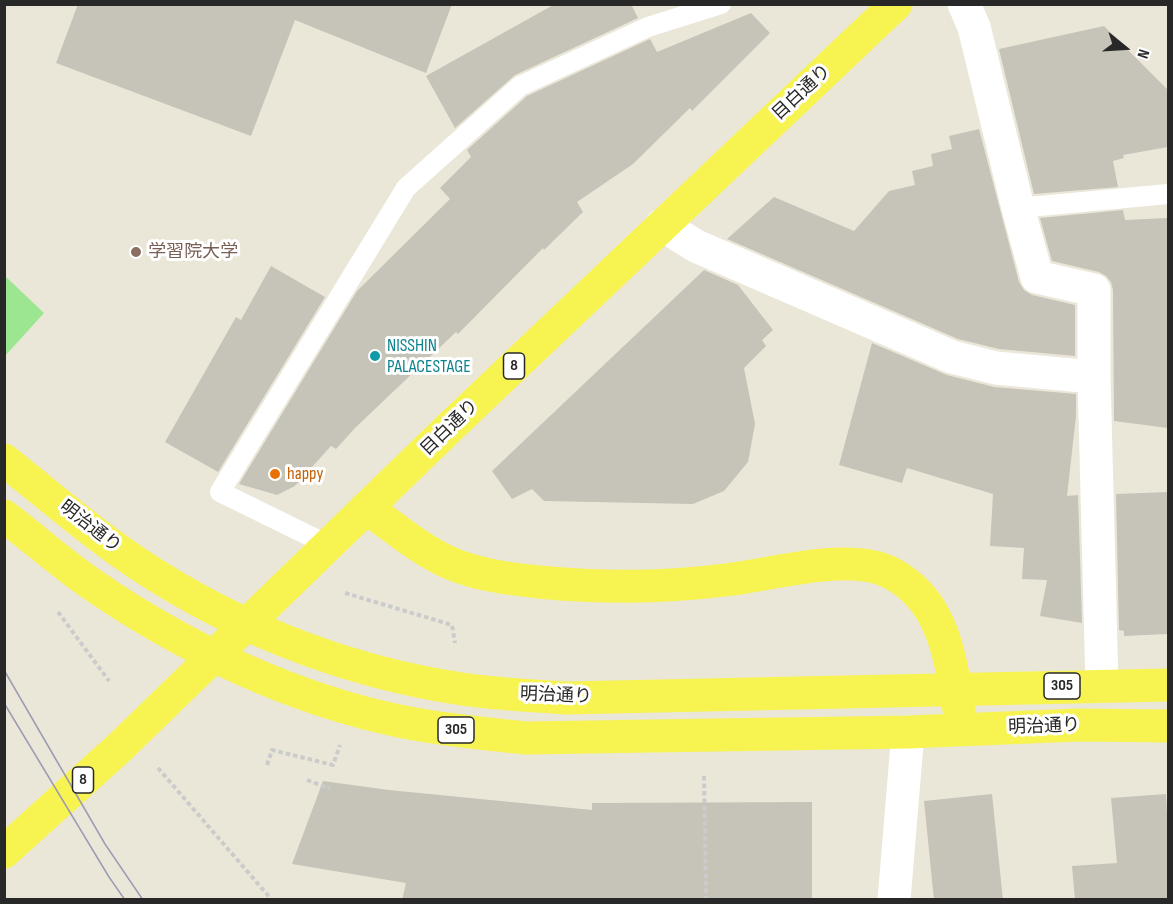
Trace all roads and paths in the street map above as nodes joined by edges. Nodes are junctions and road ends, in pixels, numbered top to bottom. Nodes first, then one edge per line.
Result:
1 (721, 4) edge
2 (896, 4) edge
3 (964, 4) edge
4 (1168, 195) edge
5 (1018, 208) junction
6 (662, 225) junction
7 (1094, 377) junction
8 (4, 460) edge
9 (366, 508) junction
10 (4, 516) edge
11 (328, 545) junction
12 (345, 593) dead end
13 (58, 612) dead end
14 (455, 643) dead end
15 (109, 681) dead end
16 (1168, 685) edge
17 (1102, 686) junction
18 (956, 689) junction
19 (1168, 726) edge
20 (962, 730) junction
21 (908, 732) junction
22 (340, 746) dead end
23 (267, 765) dead end
24 (158, 768) dead end
25 (704, 776) dead end
26 (307, 780) dead end
27 (330, 789) dead end
28 (4, 852) edge
29 (272, 900) edge
30 (706, 900) edge
31 (894, 900) edge

1 - 11 lane
2 - 6 main road, 目白通り / 8
3 - 5 street
4 - 5 lane
5 - 7 street
6 - 7 street
6 - 9 main road, 目白通り / 8
7 - 17 street
8 - 18 main road, 明治通り / 305
9 - 11 main road, 目白通り / 8
9 - 18 main road
10 - 21 main road, 明治通り / 305
11 - 28 main road, 目白通り / 8
12 - 14 path
13 - 15 path
16 - 17 main road, 明治通り / 305
17 - 18 main road, 明治通り / 305
18 - 20 main road
19 - 20 main road, 明治通り / 305
20 - 21 main road, 明治通り / 305
21 - 31 street
22 - 23 path
24 - 29 path
25 - 30 path
26 - 27 path

